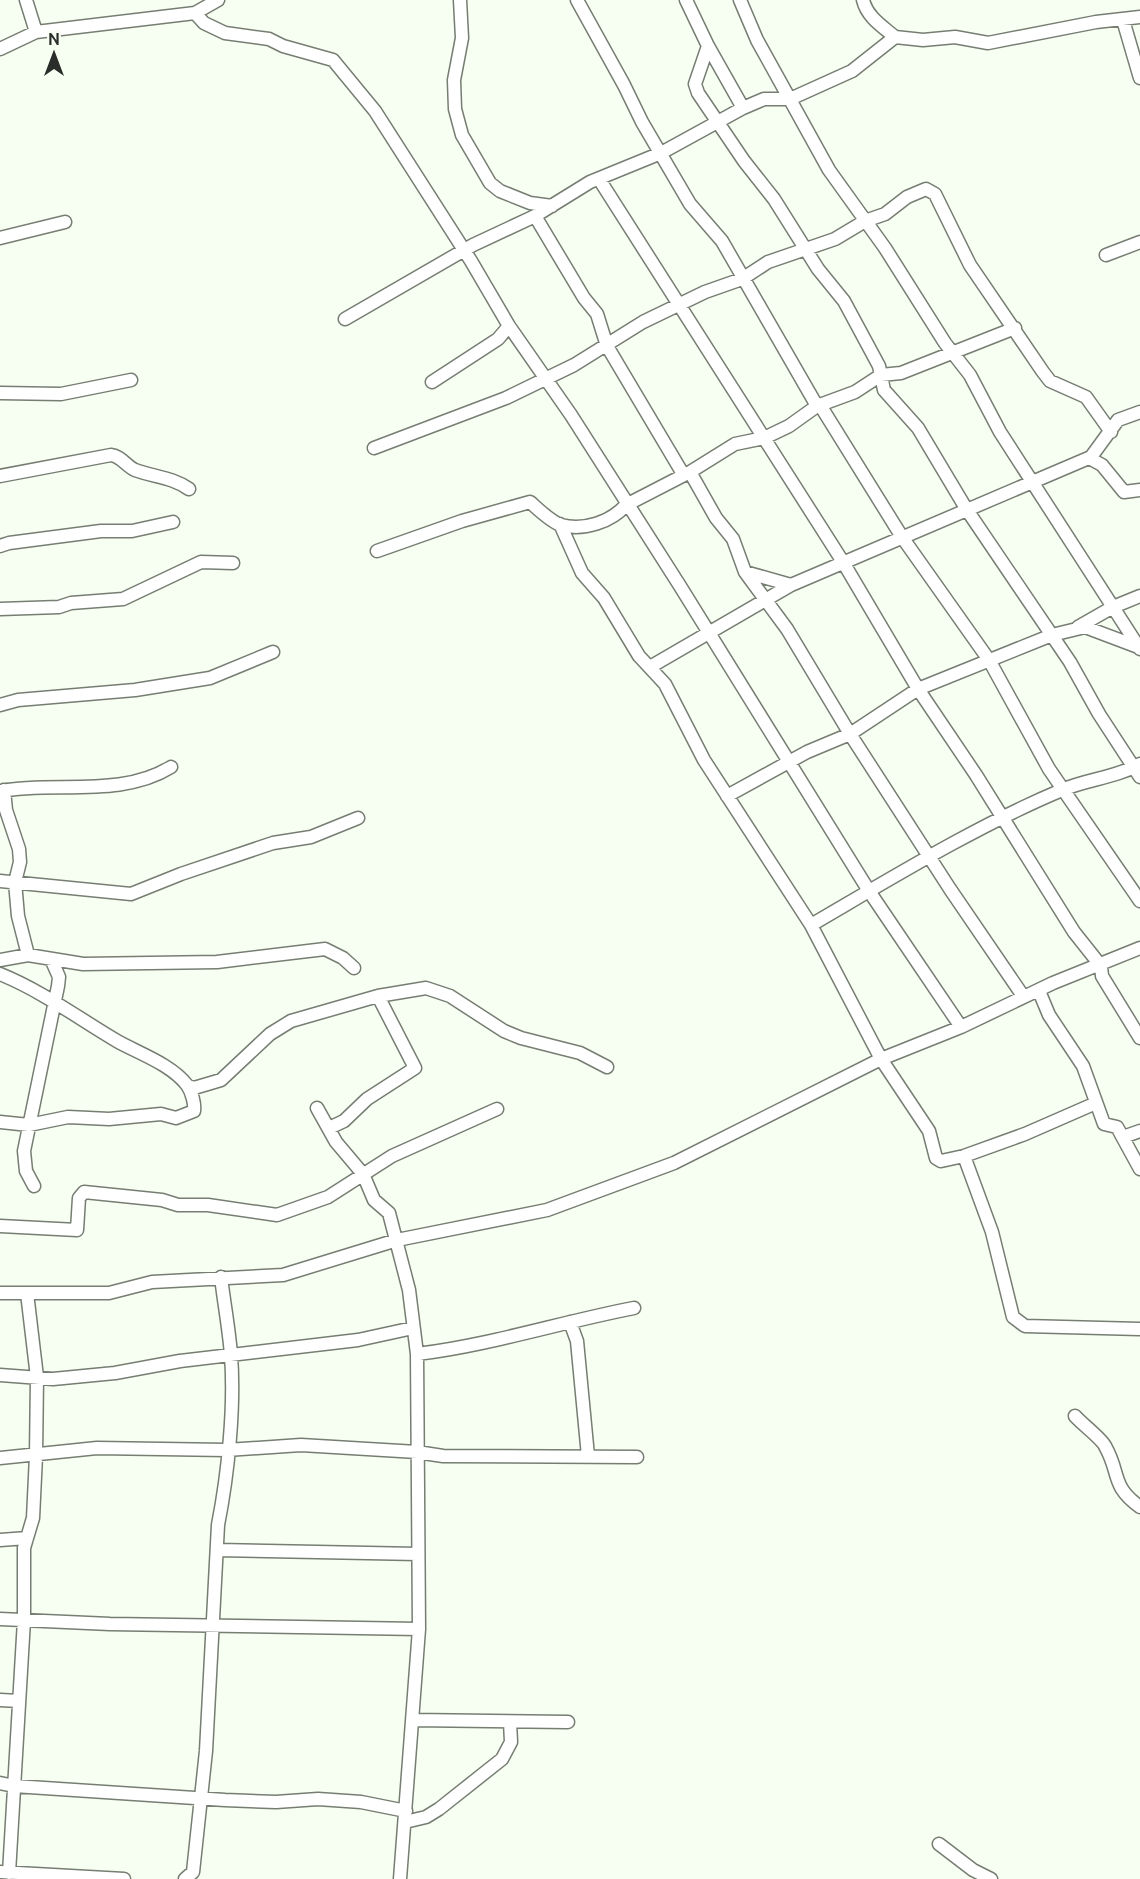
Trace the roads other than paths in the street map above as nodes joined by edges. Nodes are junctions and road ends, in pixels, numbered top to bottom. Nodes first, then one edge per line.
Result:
1 (26, 0) edge
2 (218, 0) edge
3 (460, 0) edge
4 (577, 0) edge
5 (686, 0) edge
6 (740, 0) edge
7 (863, 0) edge
8 (195, 13) junction
9 (1140, 18) edge
10 (1123, 20) junction
11 (36, 32) junction
12 (895, 37) junction
13 (708, 46) junction
14 (0, 49) edge
15 (1140, 78) edge
16 (790, 99) junction
17 (743, 108) junction
18 (717, 122) junction
19 (661, 153) junction
20 (599, 178) junction
21 (552, 206) junction
22 (535, 216) junction
23 (865, 221) junction
24 (66, 222) dead end
25 (0, 238) edge
26 (1140, 242) edge
27 (464, 250) junction
28 (808, 250) junction
29 (1106, 255) dead end
30 (742, 279) junction
31 (680, 305) junction
32 (345, 319) dead end
33 (509, 326) junction
34 (1015, 328) junction
35 (607, 346) junction
36 (951, 351) junction
37 (881, 375) junction
38 (544, 377) junction
39 (131, 380) dead end
40 (432, 381) dead end
41 (0, 393) edge
42 (818, 406) junction
43 (1140, 412) edge
44 (1112, 432) junction
45 (764, 438) junction
46 (374, 448) dead end
47 (1089, 458) junction
48 (686, 473) junction
49 (0, 476) edge
50 (1032, 482) junction
51 (189, 489) dead end
52 (1140, 490) edge
53 (626, 505) junction
54 (967, 510) junction
55 (173, 522) dead end
56 (560, 525) junction
57 (902, 537) junction
58 (0, 546) edge
59 (376, 551) dead end
60 (843, 562) junction
61 (233, 563) dead end
62 (745, 572) junction
63 (791, 585) junction
64 (1140, 596) edge
65 (764, 598) junction
66 (1113, 607) junction
67 (0, 609) edge
68 (1078, 627) junction
69 (708, 632) junction
70 (1052, 635) junction
71 (1139, 648) edge
72 (273, 652) dead end
73 (989, 660) junction
74 (650, 667) junction
75 (918, 690) junction
76 (0, 705) edge
77 (850, 734) junction
78 (791, 762) junction
79 (171, 767) dead end
80 (1138, 769) edge
81 (1064, 789) junction
82 (2, 791) edge
83 (727, 796) junction
84 (358, 818) dead end
85 (1002, 820) junction
86 (930, 857) junction
87 (0, 881) edge
88 (15, 882) junction
89 (869, 891) junction
90 (1140, 901) edge
91 (811, 925) junction
92 (1140, 948) edge
93 (28, 955) junction
94 (0, 960) edge
95 (52, 961) junction
96 (1101, 966) junction
97 (354, 968) dead end
98 (0, 974) edge
99 (1039, 991) junction
100 (378, 996) junction
101 (1023, 996) junction
102 (54, 1002) junction
103 (961, 1027) junction
104 (1140, 1038) edge
105 (881, 1059) junction
106 (607, 1067) dead end
107 (188, 1086) junction
108 (1096, 1103) junction
109 (317, 1108) dead end
110 (497, 1109) dead end
111 (0, 1122) edge
112 (29, 1125) junction
113 (329, 1128) junction
114 (1140, 1131) edge
115 (1123, 1137) junction
116 (964, 1156) junction
117 (1140, 1169) edge
118 (363, 1174) junction
119 (34, 1186) dead end
120 (0, 1226) edge
121 (397, 1240) junction
122 (221, 1277) junction
123 (0, 1293) edge
124 (27, 1293) junction
125 (634, 1308) dead end
126 (570, 1322) junction
127 (413, 1328) junction
128 (1140, 1329) edge
129 (417, 1354) junction
130 (231, 1356) junction
131 (0, 1375) edge
132 (38, 1377) junction
133 (1075, 1416) dead end
134 (227, 1450) junction
135 (417, 1452) junction
136 (36, 1456) junction
137 (588, 1456) junction
138 (637, 1456) dead end
139 (0, 1458) edge
140 (1140, 1507) edge
141 (27, 1538) junction
142 (0, 1540) edge
143 (217, 1550) junction
144 (418, 1554) junction
145 (0, 1619) edge
146 (24, 1620) junction
147 (213, 1626) junction
148 (419, 1629) junction
149 (0, 1700) edge
150 (19, 1701) junction
151 (413, 1720) junction
152 (510, 1722) junction
153 (568, 1722) dead end
154 (0, 1783) edge
155 (14, 1786) junction
156 (202, 1797) junction
157 (406, 1816) junction
158 (939, 1844) dead end
159 (4, 1873) edge
160 (77, 1878) edge
161 (96, 1879) edge
162 (124, 1879) edge
163 (185, 1879) edge
164 (400, 1879) edge
165 (991, 1879) edge

1 - 11 street
2 - 8 street
3 - 21 street
4 - 19 street
5 - 13 street
6 - 16 street
7 - 12 street
8 - 11 street
8 - 27 street
9 - 10 street
10 - 12 street
10 - 15 street
11 - 14 street
12 - 16 street
13 - 17 street
13 - 18 street
16 - 17 street
16 - 23 street
17 - 18 street
18 - 19 street
18 - 28 street
19 - 20 street
19 - 30 street
20 - 21 street
20 - 31 street
21 - 22 street
22 - 27 street
22 - 35 street
23 - 28 street
23 - 34 street
23 - 36 street
24 - 25 street
26 - 29 street
27 - 32 street
27 - 33 street
28 - 30 street
28 - 37 street
30 - 31 street
30 - 42 street
31 - 35 street
31 - 45 street
33 - 38 street
33 - 40 street
34 - 36 street
34 - 44 street
35 - 38 street
35 - 48 street
36 - 37 street
36 - 50 street
37 - 42 street
37 - 54 street
38 - 46 street
38 - 53 street
39 - 41 street
42 - 45 street
42 - 57 street
43 - 44 street
44 - 47 street
45 - 48 street
45 - 60 street
47 - 50 street
47 - 52 street
48 - 53 street
48 - 62 street
49 - 51 street
50 - 54 street
50 - 66 street
53 - 56 street
53 - 69 street
54 - 57 street
54 - 70 street
55 - 58 street
56 - 59 street
56 - 74 street
57 - 60 street
57 - 73 street
60 - 63 street
60 - 75 street
61 - 67 street
62 - 63 street
62 - 65 street
63 - 65 street
64 - 66 street
65 - 69 street
65 - 77 street
66 - 68 street
66 - 71 street
68 - 70 street
68 - 71 street
69 - 74 street
69 - 78 street
70 - 73 street
70 - 80 street
72 - 76 street
73 - 75 street
73 - 81 street
74 - 83 street
75 - 77 street
75 - 85 street
77 - 78 street
77 - 86 street
78 - 83 street
78 - 89 street
79 - 82 street
80 - 81 street
81 - 85 street
81 - 90 street
82 - 88 street
83 - 91 street
84 - 88 street
85 - 86 street
85 - 96 street
86 - 89 street
86 - 101 street
87 - 88 street
88 - 93 street
89 - 91 street
89 - 103 street
91 - 105 street
92 - 96 street
93 - 94 street
93 - 95 street
95 - 97 street
95 - 102 street
96 - 99 street
96 - 104 street
98 - 102 street
99 - 101 street
99 - 108 street
100 - 106 street
100 - 107 street
100 - 113 street
101 - 103 street
102 - 107 street
102 - 112 street
103 - 105 street
105 - 116 street
105 - 121 street
107 - 112 street
108 - 115 street
108 - 116 street
109 - 113 street
110 - 118 street
111 - 112 street
112 - 119 street
113 - 118 street
114 - 115 street
115 - 117 street
116 - 128 street
118 - 120 street
118 - 121 street
121 - 122 street
121 - 127 street
122 - 124 street
122 - 130 street
123 - 124 street
124 - 132 street
125 - 126 street
126 - 129 street
126 - 137 street
127 - 129 street
127 - 130 street
129 - 135 street
130 - 132 street
130 - 134 street
131 - 132 street
132 - 136 street
133 - 140 street
134 - 135 street
134 - 136 street
134 - 143 street
135 - 137 street
135 - 144 street
136 - 139 street
136 - 141 street
137 - 138 street
141 - 142 street
141 - 146 street
143 - 144 street
143 - 147 street
144 - 148 street
145 - 146 street
146 - 147 street
146 - 150 street
147 - 148 street
147 - 156 street
148 - 151 street
149 - 150 street
150 - 155 street
151 - 152 street
151 - 157 street
152 - 153 street
152 - 157 street
154 - 155 street
155 - 156 street
155 - 159 street
156 - 157 street
156 - 163 street
157 - 164 street
158 - 165 street
159 - 160 street
160 - 161 street
161 - 162 street

